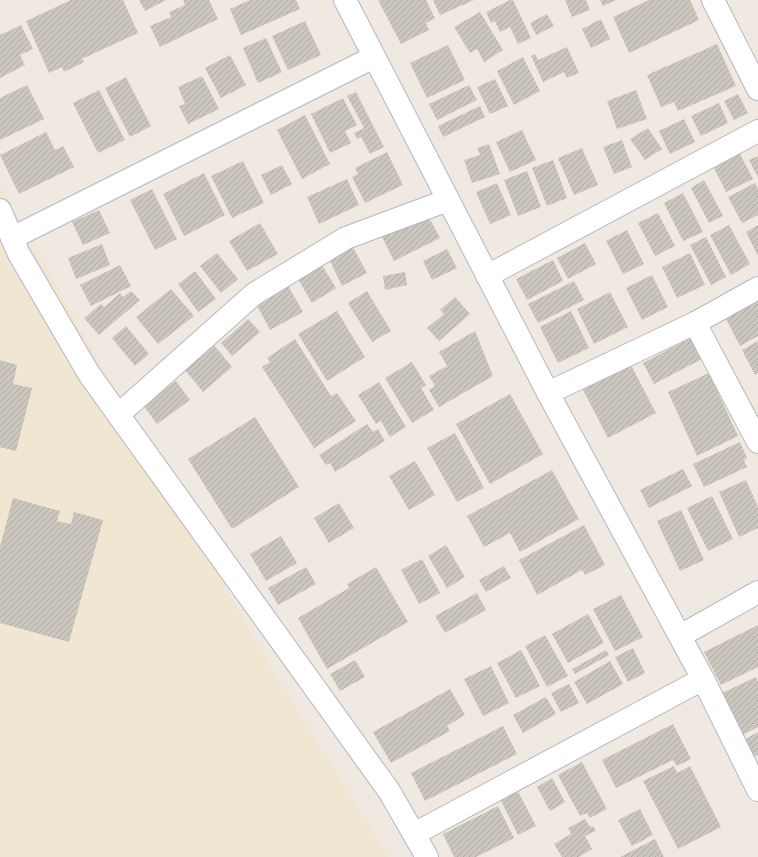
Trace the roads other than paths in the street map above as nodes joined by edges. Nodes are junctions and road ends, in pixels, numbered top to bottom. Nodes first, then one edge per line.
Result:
1 (345, 0) edge
2 (713, 0) edge
3 (374, 57) junction
4 (751, 58) edge
5 (758, 89) edge
6 (758, 131) edge
7 (448, 200) junction
8 (0, 210) edge
9 (12, 238) junction
10 (487, 276) junction
11 (758, 288) edge
12 (695, 323) junction
13 (548, 393) junction
14 (118, 415) junction
15 (758, 442) edge
16 (758, 592) edge
17 (680, 636) junction
18 (703, 679) junction
19 (758, 790) edge
20 (414, 834) junction
21 (428, 857) edge

1 - 3 street
2 - 4 street
3 - 7 street
3 - 9 street
4 - 5 street
6 - 10 street
7 - 10 street
7 - 14 street
8 - 9 street
9 - 14 street
10 - 13 street
11 - 12 street
12 - 13 street
12 - 15 street
13 - 17 street
14 - 20 street
16 - 17 street
17 - 18 street
18 - 19 street
18 - 20 street
20 - 21 street

